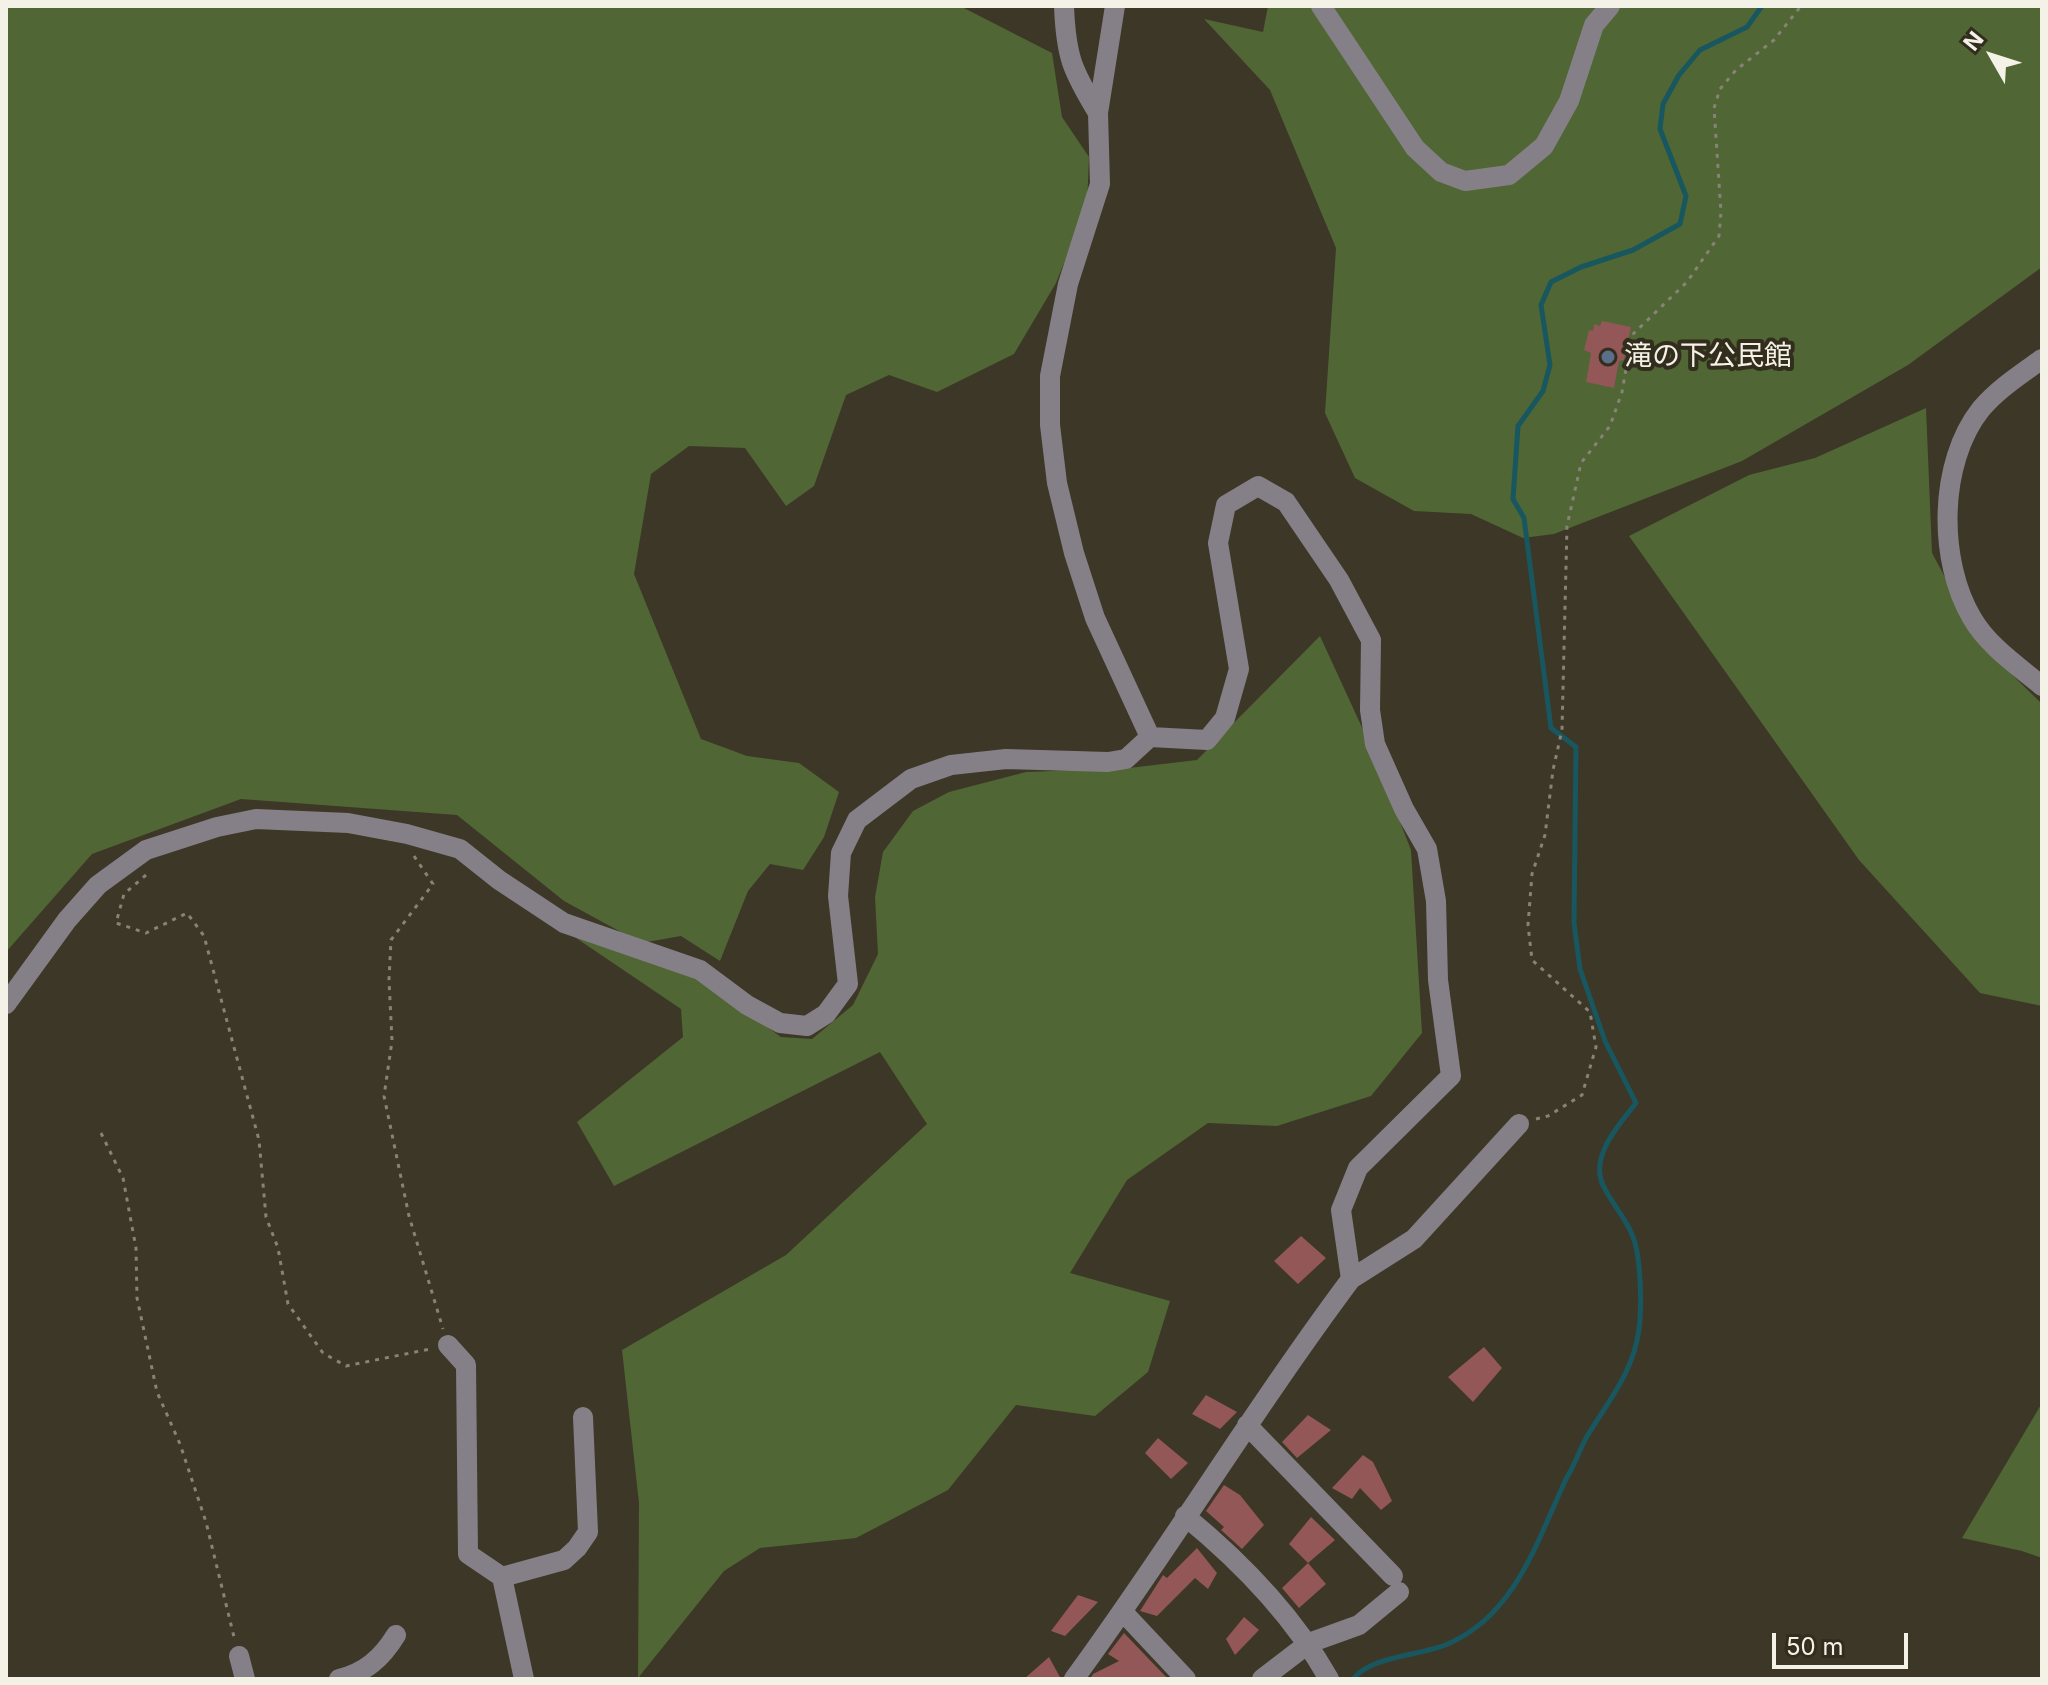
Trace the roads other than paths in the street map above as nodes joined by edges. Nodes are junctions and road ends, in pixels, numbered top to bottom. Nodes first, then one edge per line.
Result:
1 (1064, 6) edge
2 (1115, 6) edge
3 (1321, 6) edge
4 (1610, 6) edge
5 (1098, 113) junction
6 (2042, 359) edge
7 (2042, 686) edge
8 (1150, 737) junction
9 (6, 1004) edge
10 (1519, 1124) road end
11 (1351, 1279) junction
12 (448, 1345) road end
13 (583, 1417) dead end
14 (1247, 1425) junction
15 (1185, 1516) junction
16 (502, 1577) junction
17 (1123, 1612) junction
18 (396, 1635) dead end
19 (1309, 1643) junction
20 (239, 1656) road end
21 (245, 1679) edge
22 (339, 1679) edge
23 (524, 1679) edge
24 (1074, 1679) edge
25 (1186, 1679) edge
26 (1262, 1679) edge
27 (1329, 1679) edge

1 - 5 street
2 - 5 street
3 - 4 street
5 - 8 street
6 - 7 street
8 - 9 street
8 - 11 street
10 - 11 street
11 - 14 street
12 - 16 street
13 - 16 street
14 - 15 street
14 - 19 street
15 - 17 street
15 - 19 street
16 - 23 street
17 - 24 street
17 - 25 street
18 - 22 street
19 - 26 street
19 - 27 street
20 - 21 street

